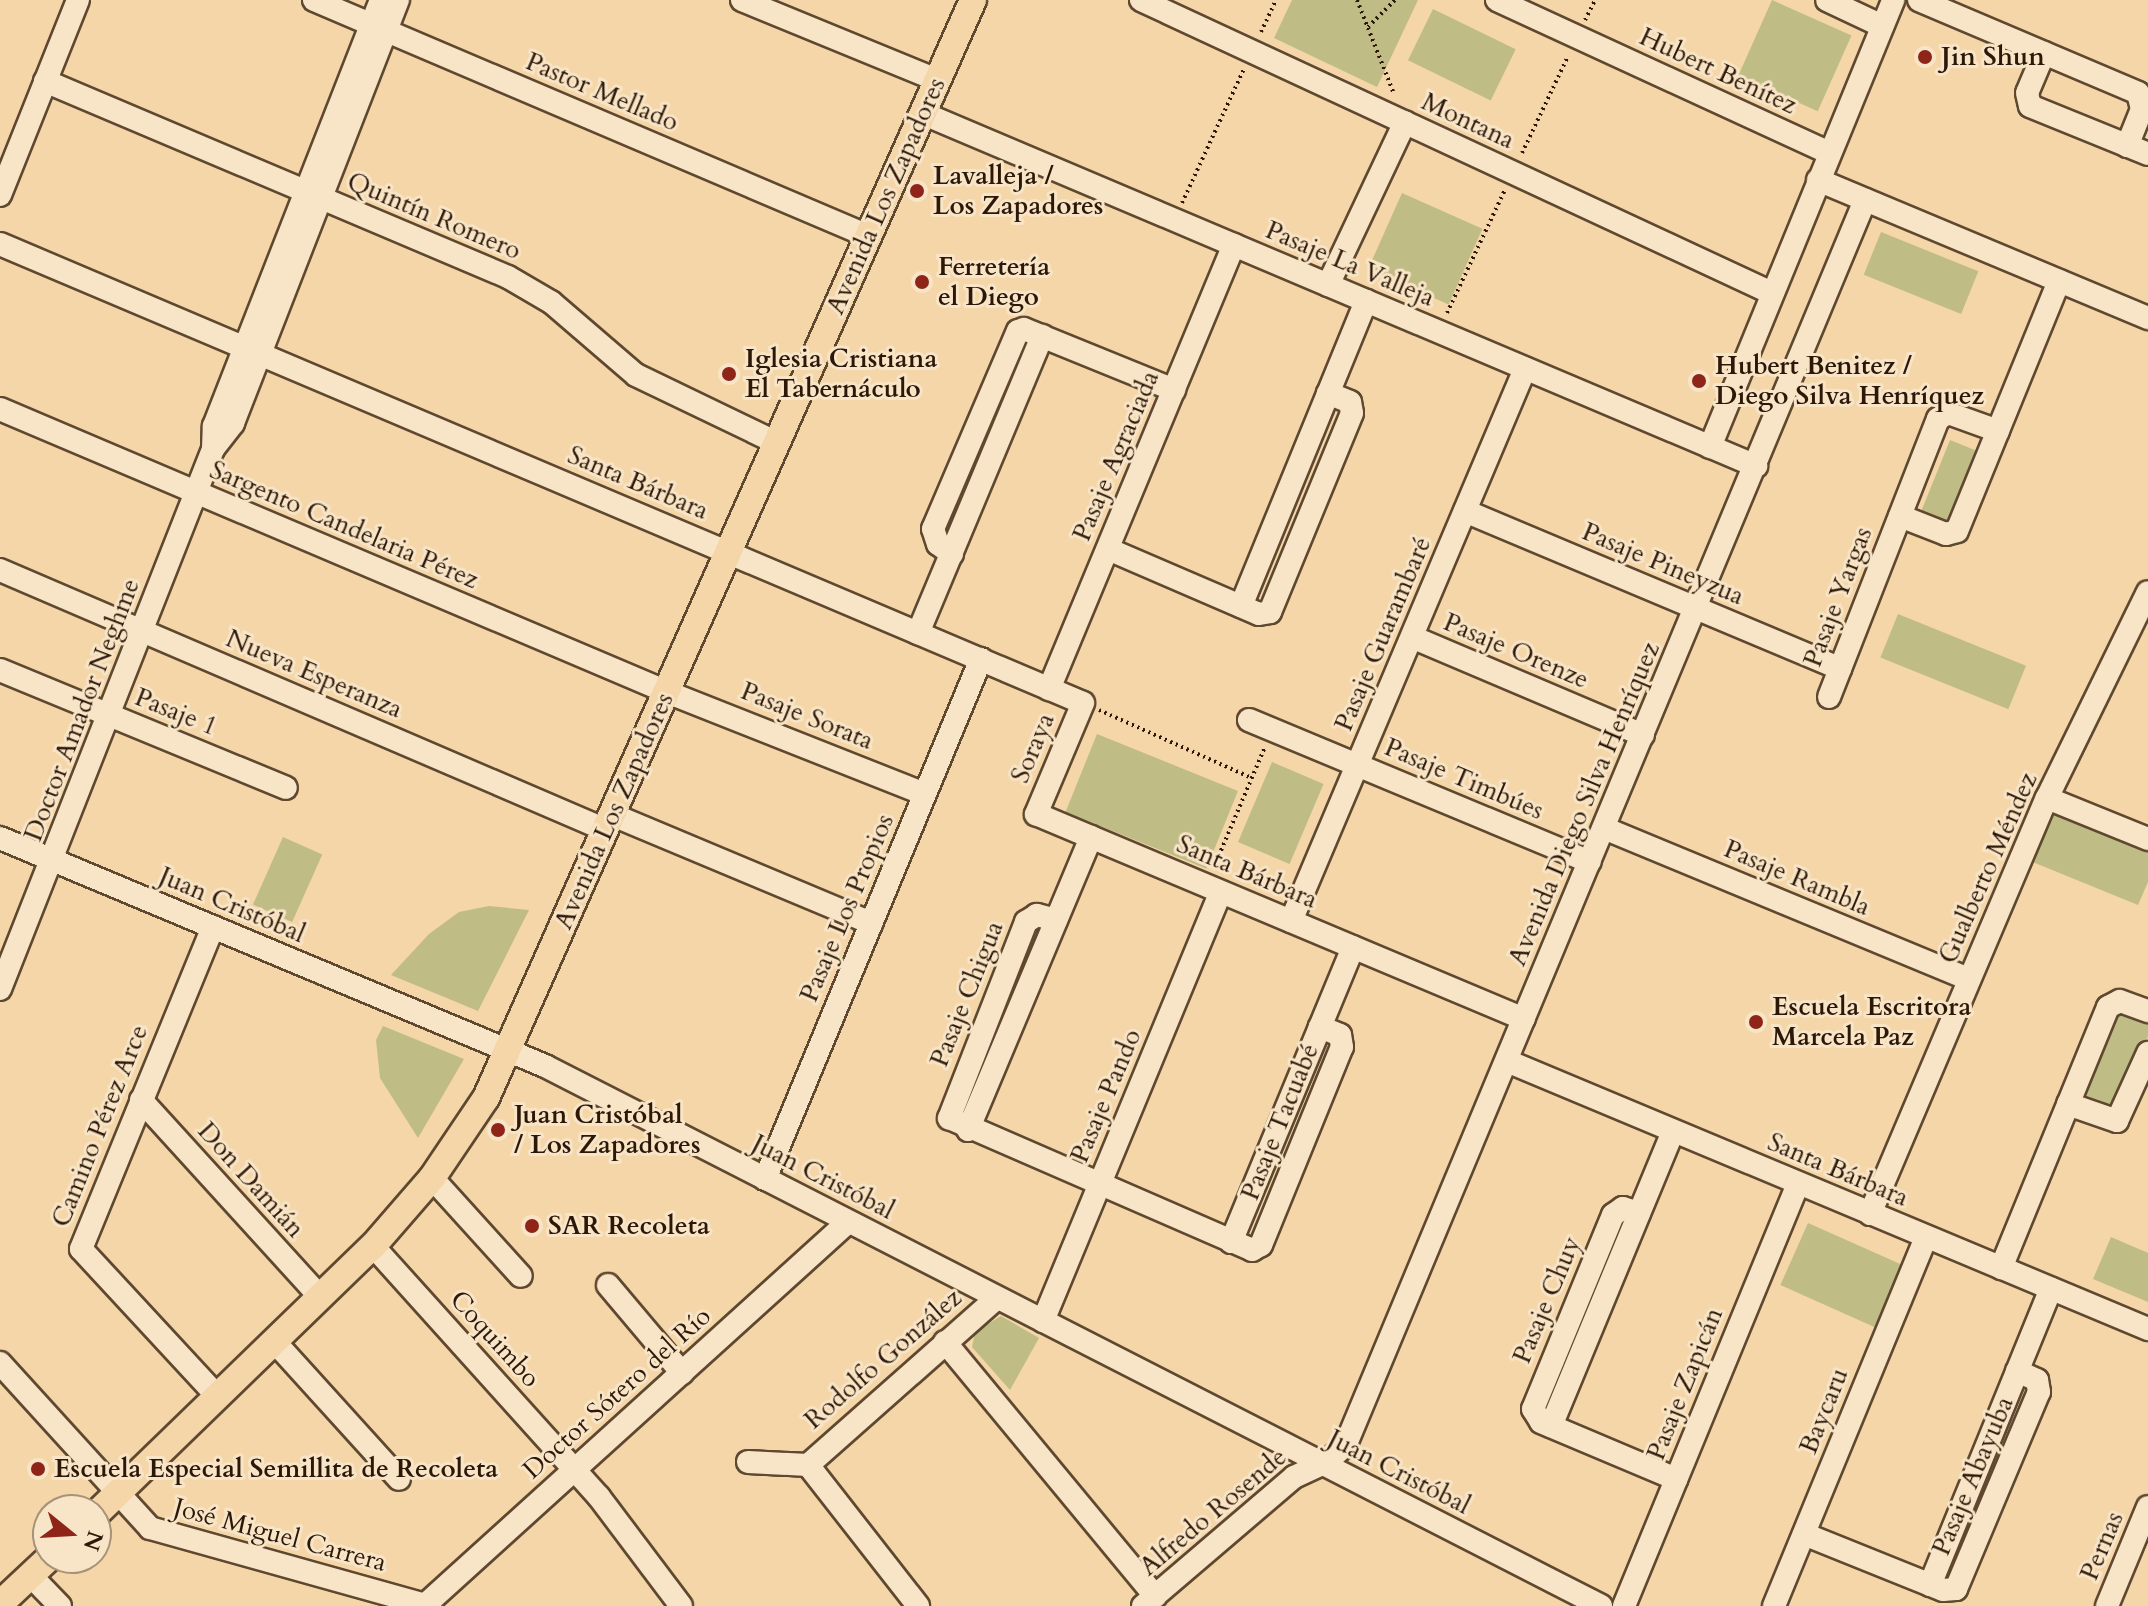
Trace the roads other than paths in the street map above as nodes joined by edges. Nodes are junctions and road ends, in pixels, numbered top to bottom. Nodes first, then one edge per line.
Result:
1 (78, 0) edge
2 (314, 0) edge
3 (381, 0) edge
4 (398, 0) edge
5 (742, 0) edge
6 (973, 0) edge
7 (1141, 0) edge
8 (1497, 0) edge
9 (1827, 0) edge
10 (1893, 0) edge
11 (1919, 0) edge
12 (1882, 26) junction
13 (379, 28) junction
14 (2044, 53) junction
15 (937, 80) junction
16 (45, 81) junction
17 (922, 113) junction
18 (1405, 122) junction
19 (2138, 150) edge
20 (1829, 153) junction
21 (1818, 180) junction
22 (0, 195) edge
23 (313, 195) junction
24 (1865, 200) junction
25 (868, 236) junction
26 (0, 244) edge
27 (1234, 245) junction
28 (2059, 281) junction
29 (1328, 285) junction
30 (1772, 293) junction
31 (1366, 301) junction
32 (2148, 318) edge
33 (252, 350) junction
34 (1525, 369) junction
35 (1174, 390) junction
36 (0, 409) edge
37 (1998, 431) junction
38 (777, 443) junction
39 (1710, 447) junction
40 (1756, 466) junction
41 (196, 492) junction
42 (1465, 511) junction
43 (1900, 516) junction
44 (1108, 549) junction
45 (728, 553) junction
46 (0, 570) edge
47 (2148, 592) edge
48 (1696, 608) junction
49 (142, 631) junction
50 (918, 633) junction
51 (1412, 637) junction
52 (981, 659) junction
53 (1840, 669) junction
54 (0, 670) edge
55 (1049, 689) junction
56 (667, 692) junction
57 (1829, 697) dead end
58 (1083, 703) joint
59 (110, 715) junction
60 (1249, 720) dead end
61 (1643, 735) junction
62 (1358, 765) junction
63 (286, 788) dead end
64 (925, 794) junction
65 (2047, 798) junction
66 (1036, 814) joint
67 (610, 823) junction
68 (1604, 828) junction
69 (1091, 837) junction
70 (0, 838) edge
71 (2148, 839) edge
72 (54, 861) junction
73 (1590, 862) junction
74 (1213, 889) junction
75 (1291, 921) junction
76 (871, 923) junction
77 (213, 927) junction
78 (1353, 947) junction
79 (1969, 979) junction
80 (0, 989) edge
81 (2148, 1011) edge
82 (1524, 1019) junction
83 (1320, 1027) junction
84 (509, 1051) junction
85 (2148, 1053) edge
86 (1507, 1061) junction
87 (141, 1100) junction
88 (2068, 1104) junction
89 (1673, 1131) junction
90 (432, 1178) junction
91 (765, 1179) junction
92 (1798, 1184) junction
93 (1099, 1186) junction
94 (1870, 1214) junction
95 (848, 1222) junction
96 (1926, 1238) junction
97 (1231, 1242) junction
98 (373, 1246) junction
99 (2001, 1268) junction
100 (521, 1276) dead end
101 (608, 1285) dead end
102 (2051, 1289) junction
103 (320, 1297) junction
104 (997, 1298) junction
105 (1043, 1321) junction
106 (2148, 1329) edge
107 (274, 1341) junction
108 (945, 1342) junction
109 (0, 1363) edge
110 (682, 1373) junction
111 (218, 1397) junction
112 (748, 1462) dead end
113 (1320, 1463) junction
114 (808, 1465) junction
115 (575, 1470) junction
116 (399, 1479) dead end
117 (1676, 1479) junction
118 (119, 1492) junction
119 (112, 1499) edge
120 (2146, 1517) edge
121 (1804, 1534) junction
122 (32, 1574) edge
123 (44, 1574) edge
124 (1149, 1601) edge
125 (0, 1603) edge
126 (426, 1605) edge
127 (60, 1606) edge
128 (681, 1606) edge
129 (918, 1606) edge
130 (1601, 1606) edge
131 (1624, 1606) edge
132 (1774, 1606) edge
133 (2107, 1606) edge

1 - 16 street
2 - 13 street, Pastor Mellado
3 - 13 street, Doctor Amador Neghme
4 - 13 street, Doctor Amador Neghme
5 - 15 street
6 - 15 main road, Avenida Los Zapadores
7 - 18 street, Montana
8 - 20 street, Hubert Benítez
9 - 12 street
10 - 12 street
11 - 14 street
12 - 20 street
13 - 23 street, Doctor Amador Neghme
13 - 25 street, Pastor Mellado
14 - 19 street
14 - 19 street
15 - 17 main road, Avenida Los Zapadores
16 - 22 street
16 - 23 street, Quintín Romero
17 - 25 main road, Avenida Los Zapadores
17 - 27 street, Pasaje La Valleja
18 - 29 street
18 - 30 street, Montana
20 - 21 street
21 - 24 street
21 - 30 street
23 - 33 street, Doctor Amador Neghme
23 - 38 street, Quintín Romero
24 - 28 street
24 - 40 street, Avenida Diego Silva Henríquez
25 - 38 main road, Avenida Los Zapadores
26 - 33 street, Santa Bárbara
27 - 29 street, Pasaje La Valleja
27 - 35 street, Pasaje Agraciada
28 - 32 street
28 - 37 street, Pasaje Yargas
29 - 31 street, Pasaje La Valleja
30 - 39 street
31 - 34 street, Pasaje La Valleja
31 - 44 street
33 - 41 street, Doctor Amador Neghme
33 - 45 street, Santa Bárbara
34 - 39 street, Pasaje La Valleja
34 - 42 street, Pasaje Guarambaré
35 - 44 street, Pasaje Agraciada
35 - 50 street
36 - 41 street, Sargento Candelaria Pérez
37 - 43 street, Pasaje Yargas
37 - 43 street, Pasaje Yargas
38 - 45 main road, Avenida Los Zapadores
39 - 40 street, Pasaje La Valleja
40 - 48 street, Avenida Diego Silva Henríquez
41 - 49 street, Doctor Amador Neghme
41 - 56 street, Sargento Candelaria Pérez
42 - 48 street, Pasaje Pineyzua
42 - 51 street, Pasaje Guarambaré
43 - 53 street, Pasaje Yargas
44 - 55 street, Pasaje Agraciada
45 - 50 street, Santa Bárbara
45 - 56 main road, Avenida Los Zapadores
46 - 49 street, Nueva Esperanza
47 - 65 street, Gualberto Méndez
48 - 53 street, Pasaje Pineyzua
48 - 61 street, Avenida Diego Silva Henríquez
49 - 59 street, Doctor Amador Neghme
49 - 67 street, Nueva Esperanza
50 - 52 street, Santa Bárbara
51 - 61 street, Pasaje Orenze
51 - 62 street, Pasaje Guarambaré
52 - 55 street, Santa Bárbara
52 - 64 street, Pasaje Los Propios
53 - 57 street, Pasaje Yargas
54 - 59 street, Pasaje 1
55 - 58 street, Santa Bárbara
56 - 64 street, Pasaje Sorata
56 - 67 main road, Avenida Los Zapadores
58 - 66 street, Soraya
59 - 63 street, Pasaje 1
59 - 72 street, Doctor Amador Neghme
60 - 62 street, Pasaje Timbúes
61 - 68 street, Avenida Diego Silva Henríquez
62 - 73 street, Pasaje Timbúes
62 - 75 street, Pasaje Guarambaré
64 - 76 street, Pasaje Los Propios
65 - 71 street
65 - 79 street, Gualberto Méndez
66 - 69 street, Santa Bárbara
67 - 76 street, Nueva Esperanza
67 - 84 main road, Avenida Los Zapadores
68 - 73 street, Avenida Diego Silva Henríquez
68 - 79 street, Pasaje Rambla
69 - 74 street, Santa Bárbara
69 - 93 street, Pasaje Chigua
70 - 72 street, Juan Cristóbal
72 - 77 street, Juan Cristóbal
72 - 80 street, Doctor Amador Neghme
73 - 82 street, Avenida Diego Silva Henríquez
74 - 75 street, Santa Bárbara
74 - 93 street, Pasaje Pando
75 - 78 street, Santa Bárbara
76 - 91 street, Pasaje Los Propios
77 - 84 street, Juan Cristóbal
77 - 87 street, Camino Pérez Arce
78 - 82 street, Santa Bárbara
78 - 83 street, Pasaje Tacuabé
79 - 94 street, Gualberto Méndez
81 - 88 street
82 - 86 street, Avenida Diego Silva Henríquez
83 - 97 street, Pasaje Tacuabé
83 - 97 street, Pasaje Tacuabé
84 - 90 main road, Avenida Los Zapadores
84 - 91 street, Juan Cristóbal
85 - 88 street
86 - 89 street, Santa Bárbara
86 - 113 street, Avenida Diego Silva Henríquez
87 - 103 street, Don Damián
87 - 111 street, Camino Pérez Arce
88 - 99 street
89 - 92 street, Santa Bárbara
89 - 117 street, Pasaje Chuy
90 - 98 main road, Avenida Los Zapadores
90 - 100 street
91 - 95 street, Juan Cristóbal
92 - 94 street, Santa Bárbara
92 - 117 street, Pasaje Zapicán
93 - 97 street
93 - 105 street, Pasaje Pando
94 - 96 street, Santa Bárbara
95 - 104 street, Juan Cristóbal
95 - 110 street, Doctor Sótero del Río
96 - 99 street, Santa Bárbara
96 - 121 street, Baycaru
98 - 103 main road, Avenida Los Zapadores
98 - 115 street, Coquimbo
99 - 102 street, Santa Bárbara
101 - 110 street
102 - 106 street, Santa Bárbara
102 - 121 street, Pasaje Abayuba
103 - 107 main road, Avenida Los Zapadores
104 - 105 street, Juan Cristóbal
104 - 108 street, Rodolfo González
105 - 113 street, Juan Cristóbal
107 - 111 main road, Avenida Los Zapadores
107 - 116 street
108 - 114 street, Rodolfo González
108 - 124 street
109 - 118 street, José Miguel Carrera
110 - 115 street, Doctor Sótero del Río
111 - 118 main road, Avenida Los Zapadores
112 - 114 street
113 - 124 street, Alfredo Rosende
113 - 130 street, Juan Cristóbal
114 - 129 street
115 - 126 street, Doctor Sótero del Río
115 - 128 street, Coquimbo
117 - 131 street, Pasaje Zapicán
118 - 119 main road, Avenida Los Zapadores
118 - 126 street, José Miguel Carrera
120 - 133 street, Pernas
121 - 132 street, Baycaru
122 - 125 main road
123 - 127 street

